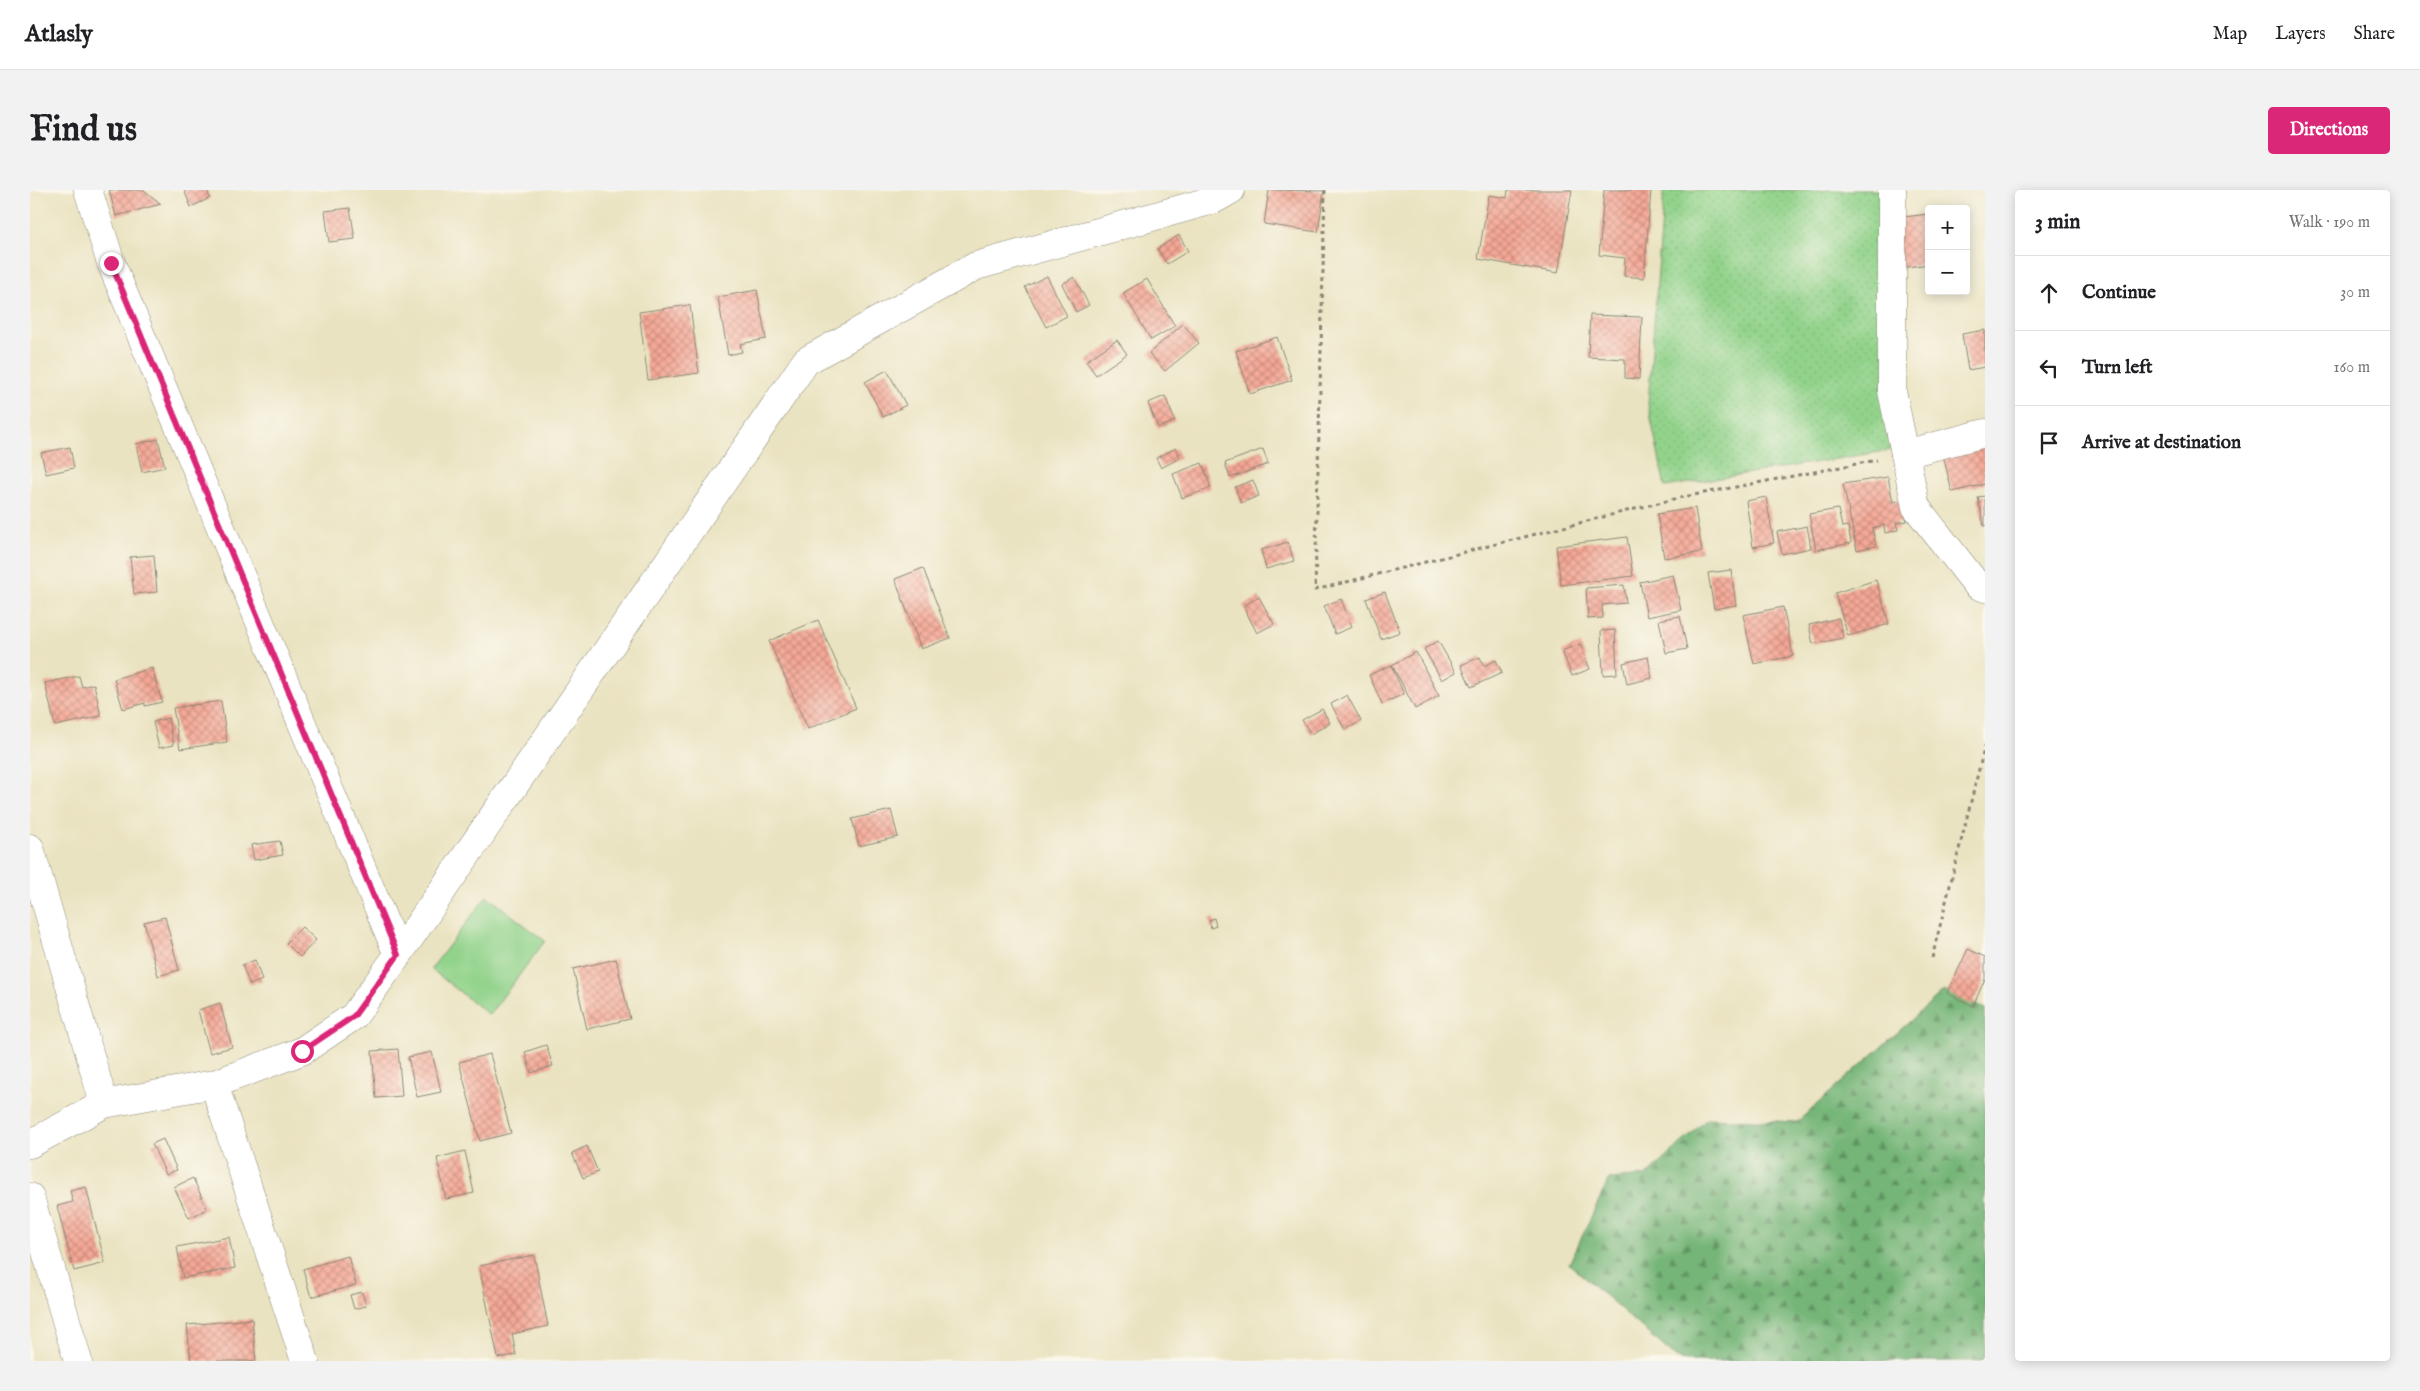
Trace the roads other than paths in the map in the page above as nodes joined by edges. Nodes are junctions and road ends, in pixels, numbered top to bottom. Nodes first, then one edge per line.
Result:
1 (88, 190) edge
2 (1231, 190) edge
3 (1892, 190) edge
4 (1985, 433) edge
5 (1905, 454) junction
6 (1985, 588) edge
7 (30, 848) edge
8 (398, 955) junction
9 (214, 1084) junction
10 (104, 1104) junction
11 (30, 1144) edge
12 (30, 1197) edge
13 (78, 1361) edge
14 (305, 1361) edge

1 - 8 street
2 - 8 street
3 - 5 street
4 - 5 street
5 - 6 street
7 - 10 street
8 - 9 street
9 - 10 street
9 - 14 street
10 - 11 street
12 - 13 street

